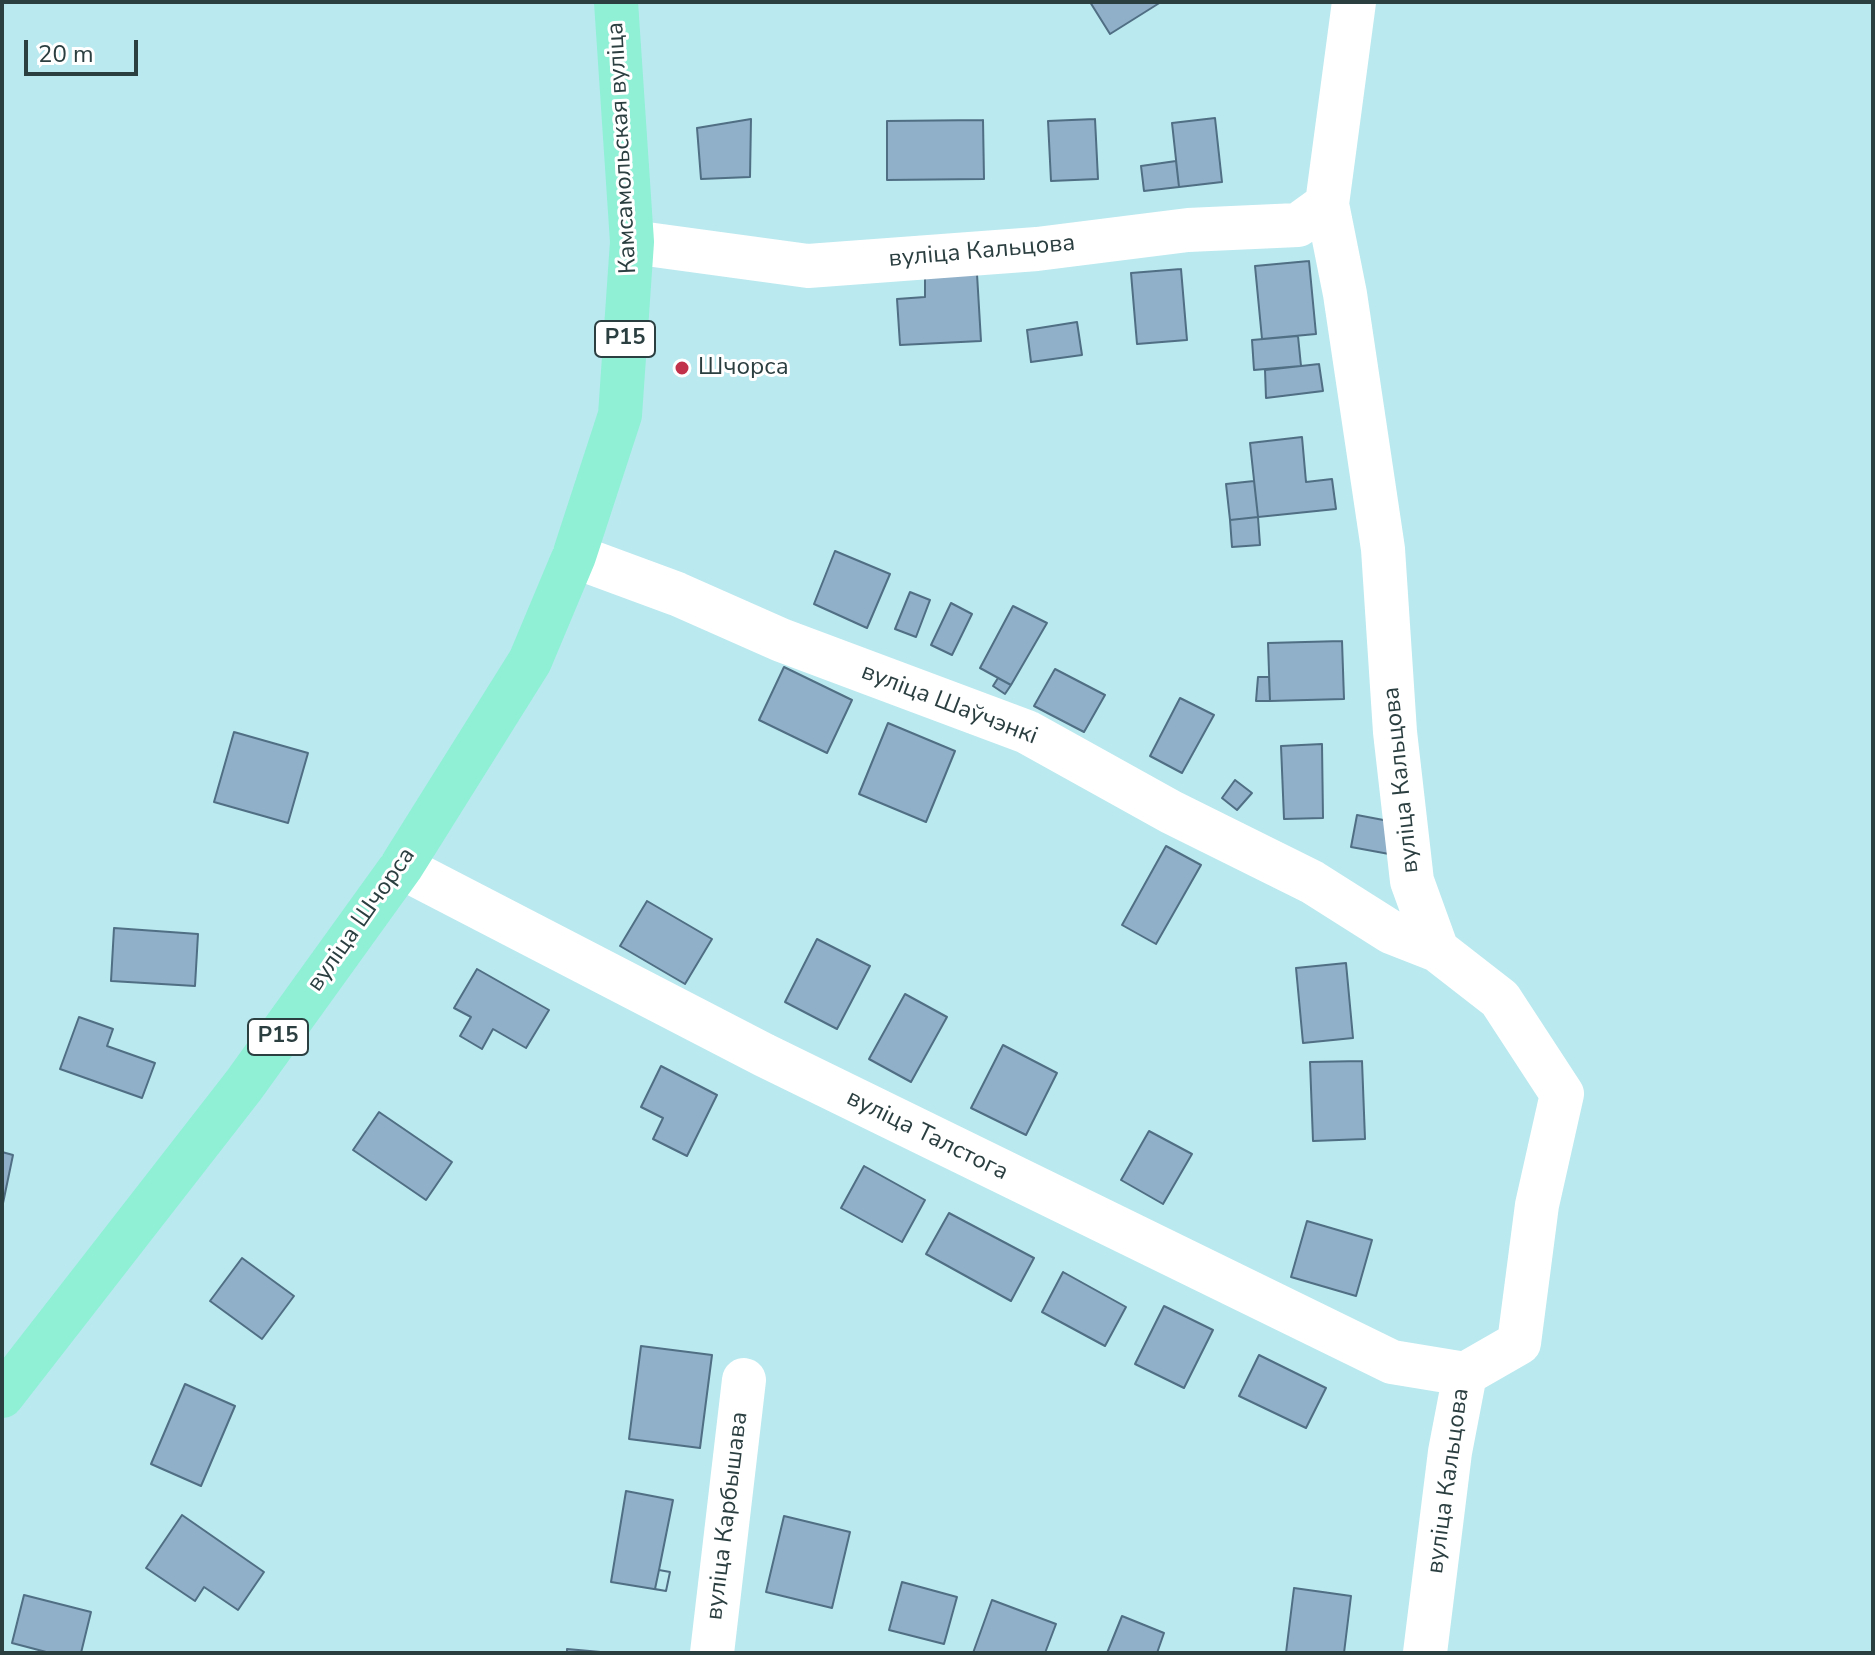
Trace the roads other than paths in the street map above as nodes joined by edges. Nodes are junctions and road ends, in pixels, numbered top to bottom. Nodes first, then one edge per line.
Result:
1 (616, 2) edge
2 (1354, 2) edge
3 (1327, 204) junction
4 (632, 242) junction
5 (574, 556) junction
6 (530, 661) joint
7 (401, 867) junction
8 (1437, 950) junction
9 (1465, 1374) junction
10 (744, 1380) dead end
11 (2, 1396) edge
12 (712, 1653) edge
13 (1425, 1653) edge

1 - 4 main road, Камсамольская вуліца / Р15
2 - 3 street, вуліца Кальцова
3 - 4 street, вуліца Кальцова
3 - 8 street, вуліца Кальцова
4 - 5 main road, Камсамольская вуліца / Р15
5 - 6 main road, Камсамольская вуліца / Р15
5 - 8 street, вуліца Шаўчэнкі
6 - 7 main road, вуліца Шчорса / Р15
7 - 9 street, вуліца Талстога
7 - 11 main road, вуліца Шчорса / Р15
8 - 9 street, вуліца Кальцова
9 - 13 street, вуліца Кальцова
10 - 12 street, вуліца Карбышава

